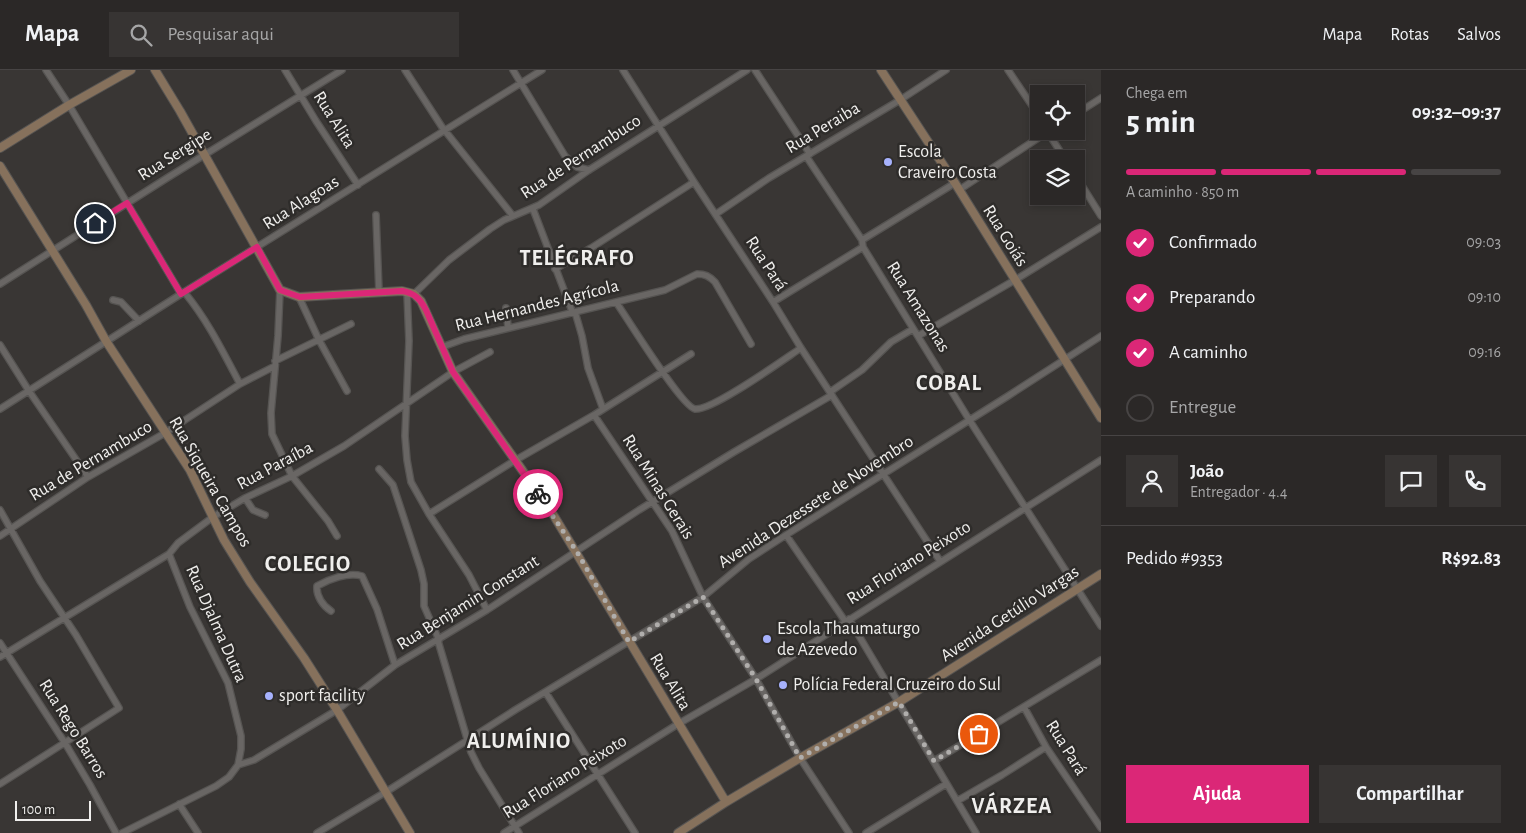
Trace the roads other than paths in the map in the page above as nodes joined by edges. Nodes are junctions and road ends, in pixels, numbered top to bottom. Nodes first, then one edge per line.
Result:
1 (46, 70) edge
2 (131, 70) edge
3 (155, 70) edge
4 (285, 70) edge
5 (342, 70) edge
6 (405, 70) edge
7 (513, 70) edge
8 (542, 70) edge
9 (623, 70) edge
10 (747, 70) edge
11 (755, 70) edge
12 (881, 70) edge
13 (946, 70) edge
14 (1008, 70) edge
15 (521, 83) junction
16 (301, 96) junction
17 (1101, 98) edge
18 (900, 100) junction
19 (1030, 103) edge
20 (69, 105) junction
21 (1085, 108) edge
22 (658, 126) junction
23 (446, 131) junction
24 (1035, 140) edge
25 (0, 148) edge
26 (204, 155) junction
27 (808, 155) junction
28 (0, 166) edge
29 (589, 170) junction
30 (694, 182) junction
31 (358, 185) junction
32 (957, 187) junction
33 (1085, 190) edge
34 (127, 203) junction
35 (533, 209) junction
36 (376, 214) dead end
37 (716, 214) junction
38 (513, 216) junction
39 (1101, 216) edge
40 (1101, 227) edge
41 (863, 244) junction
42 (257, 247) junction
43 (52, 250) junction
44 (555, 269) junction
45 (1015, 280) junction
46 (0, 284) edge
47 (280, 290) junction
48 (379, 292) junction
49 (183, 293) junction
50 (410, 293) junction
51 (300, 297) junction
52 (113, 300) dead end
53 (616, 302) junction
54 (774, 302) junction
55 (506, 308) dead end
56 (574, 312) junction
57 (139, 321) junction
58 (351, 324) dead end
59 (508, 328) junction
60 (913, 329) junction
61 (918, 336) junction
62 (1101, 336) edge
63 (319, 340) junction
64 (106, 341) junction
65 (751, 344) dead end
66 (0, 345) edge
67 (442, 346) junction
68 (801, 348) junction
69 (490, 352) dead end
70 (691, 354) dead end
71 (1063, 359) junction
72 (275, 364) junction
73 (662, 371) junction
74 (453, 372) junction
75 (240, 384) junction
76 (29, 391) junction
77 (347, 391) dead end
78 (831, 394) junction
79 (406, 404) junction
80 (0, 409) edge
81 (603, 409) junction
82 (594, 415) junction
83 (1101, 418) edge
84 (970, 420) junction
85 (165, 433) junction
86 (1101, 460) edge
87 (514, 461) junction
88 (379, 469) dead end
89 (884, 475) junction
90 (292, 476) junction
91 (88, 477) junction
92 (245, 498) junction
93 (652, 502) junction
94 (1026, 508) junction
95 (0, 510) edge
96 (429, 514) junction
97 (265, 515) dead end
98 (213, 517) junction
99 (11, 529) junction
100 (786, 535) junction
101 (0, 536) edge
102 (337, 536) dead end
103 (577, 552) junction
104 (169, 554) junction
105 (940, 561) junction
106 (1101, 574) edge
107 (1076, 589) junction
108 (703, 597) junction
109 (488, 610) junction
110 (331, 611) dead end
111 (63, 617) junction
112 (847, 620) junction
113 (1101, 626) edge
114 (438, 641) junction
115 (629, 642) junction
116 (0, 643) edge
117 (6, 653) junction
118 (0, 657) edge
119 (1101, 660) edge
120 (395, 665) junction
121 (756, 679) junction
122 (546, 693) junction
123 (899, 702) junction
124 (1024, 707) junction
125 (338, 710) junction
126 (678, 724) junction
127 (467, 742) junction
128 (65, 743) junction
129 (1046, 747) junction
130 (800, 758) junction
131 (934, 761) junction
132 (238, 765) junction
133 (598, 774) junction
134 (0, 784) edge
135 (946, 784) junction
136 (386, 789) junction
137 (957, 800) junction
138 (726, 802) junction
139 (179, 804) junction
140 (515, 826) junction
141 (1101, 828) edge
142 (412, 832) edge
143 (116, 833) edge
144 (122, 833) edge
145 (198, 833) edge
146 (317, 833) edge
147 (504, 833) edge
148 (519, 833) edge
149 (635, 833) edge
150 (678, 833) edge
151 (850, 833) edge
152 (866, 833) edge
153 (976, 833) edge

1 - 20 street
2 - 20 street
3 - 26 street
4 - 16 street, Rua Alita
5 - 16 street, Rua Sergipe
6 - 23 street
7 - 15 street
8 - 15 street, Rua Alagoas
9 - 22 street, Rua Pará
10 - 22 street, Rua de Pernambuco
11 - 27 street, Rua Amazonas
12 - 18 street, Rua Goiás
13 - 18 street, Rua Peraiba
14 - 19 street
15 - 23 street, Rua Alagoas
15 - 29 street
16 - 26 street, Rua Sergipe
16 - 31 street, Rua Alita
17 - 21 street
18 - 27 street, Rua Peraiba
18 - 32 street, Rua Goiás
20 - 25 street
20 - 34 street
22 - 29 street, Rua de Pernambuco
22 - 30 street, Rua Pará
23 - 31 street, Rua Alagoas
23 - 38 street
24 - 32 street
26 - 34 street, Rua Sergipe
26 - 42 street
27 - 37 street, Rua Peraiba
27 - 41 street, Rua Amazonas
28 - 43 street, Rua Siqueira Campos
29 - 35 street, Rua de Pernambuco
30 - 37 street, Rua Pará
30 - 44 street
31 - 42 street, Rua Alagoas
32 - 41 street
32 - 45 street, Rua Goiás
33 - 39 street
34 - 43 street, Rua Sergipe
34 - 49 street
35 - 38 street, Rua de Pernambuco
35 - 44 street
36 - 48 street
37 - 54 street, Rua Pará
38 - 50 street, Rua de Pernambuco
40 - 45 street
41 - 54 street
41 - 60 street, Rua Amazonas
42 - 47 street
42 - 49 street, Rua Alagoas
43 - 46 street, Rua Sergipe
43 - 64 street, Rua Siqueira Campos
44 - 56 street
45 - 61 street
45 - 71 street, Rua Goiás
47 - 51 street
47 - 72 street
48 - 50 street
48 - 51 street
49 - 57 street, Rua Alagoas
49 - 75 street
50 - 67 street, Rua Alita
50 - 79 street
51 - 63 street
52 - 57 street
53 - 56 street, Rua Hernandes Agrícola
53 - 65 street, Rua Hernandes Agrícola
53 - 73 street
54 - 68 street, Rua Pará
55 - 59 street
56 - 59 street, Rua Hernandes Agrícola
56 - 81 street
57 - 64 street, Rua Alagoas
58 - 63 street, Rua de Pernambuco
59 - 67 street, Rua Hernandes Agrícola
60 - 61 street, Rua Amazonas
60 - 78 street, Rua Benjamin Constant
61 - 84 street, Rua Amazonas
62 - 71 street, Avenida Dezessete de Novembro
63 - 72 street, Rua de Pernambuco
63 - 77 street
64 - 76 street, Rua Alagoas
64 - 85 street, Rua Siqueira Campos
66 - 76 street
67 - 74 street, Rua Alita
68 - 73 street
68 - 78 street, Rua Pará
69 - 74 street, Rua Paraíba
70 - 73 street
71 - 83 street, Rua Goiás
71 - 84 street, Avenida Dezessete de Novembro
72 - 75 street, Rua de Pernambuco
72 - 90 street
73 - 81 street
74 - 79 street, Rua Paraíba
74 - 87 street, Rua Alita
75 - 85 street, Rua de Pernambuco
76 - 80 street, Rua Alagoas
76 - 91 street
78 - 89 street, Rua Pará
78 - 93 street, Rua Benjamin Constant
79 - 90 street, Rua Paraíba
79 - 96 street
81 - 82 street
82 - 87 street
82 - 93 street, Rua Minas Gerais
84 - 89 street, Avenida Dezessete de Novembro
84 - 94 street, Rua Amazonas
85 - 91 street, Rua de Pernambuco
85 - 98 street, Rua Siqueira Campos
86 - 94 street, Rua Floriano Peixoto
87 - 96 street
87 - 103 street, Rua Alita
88 - 114 street
89 - 100 street, Avenida Dezessete de Novembro
89 - 105 street, Rua Pará
90 - 92 street, Rua Paraíba
90 - 102 street
91 - 99 street, Rua de Pernambuco
92 - 97 street
92 - 98 street, Rua Paraíba
93 - 103 street, Rua Benjamin Constant
93 - 108 street, Rua Minas Gerais
94 - 105 street, Rua Floriano Peixoto
94 - 107 street, Rua Amazonas
95 - 99 street
96 - 109 street
98 - 104 street, Rua Paraíba
98 - 125 street, Rua Siqueira Campos
99 - 101 street, Rua de Pernambuco
99 - 111 street
100 - 108 street, Avenida Dezessete de Novembro
100 - 112 street
103 - 109 street, Rua Benjamin Constant
103 - 115 street, Rua Alita
104 - 111 street, Rua Paraíba
104 - 132 street, Rua Djalma Dutra
105 - 112 street, Rua Floriano Peixoto
106 - 107 street, Avenida Getúlio Vargas
107 - 113 street, Rua Amazonas
107 - 123 street, Avenida Getúlio Vargas
108 - 115 street, Avenida Dezessete de Novembro
108 - 121 street, Rua Minas Gerais
109 - 114 street, Rua Benjamin Constant
110 - 120 street
111 - 117 street, Rua Paraíba
111 - 128 street
112 - 121 street, Rua Floriano Peixoto
112 - 123 street
114 - 120 street, Rua Benjamin Constant
114 - 127 street
115 - 122 street, Avenida Dezessete de Novembro
115 - 126 street, Rua Alita
116 - 117 street, Rua Rego Barros
117 - 118 street, Rua Paraíba
117 - 128 street, Rua Rego Barros
119 - 124 street
120 - 125 street, Rua Benjamin Constant
121 - 126 street, Rua Floriano Peixoto
121 - 130 street, Rua Minas Gerais
122 - 127 street, Avenida Dezessete de Novembro
122 - 133 street
123 - 130 street, Avenida Getúlio Vargas
123 - 131 street
124 - 129 street, Rua Pará
124 - 131 street
125 - 132 street, Rua Benjamin Constant
125 - 136 street, Rua Siqueira Campos
126 - 133 street, Rua Floriano Peixoto
126 - 138 street, Rua Alita
127 - 136 street, Avenida Dezessete de Novembro
127 - 140 street
128 - 134 street
128 - 143 street, Rua Rego Barros
129 - 137 street
129 - 141 street, Rua Pará
130 - 138 street, Avenida Getúlio Vargas
130 - 151 street, Rua Minas Gerais
131 - 135 street
132 - 139 street, Rua Benjamin Constant
133 - 140 street, Rua Floriano Peixoto
133 - 149 street
135 - 137 street
135 - 152 street
136 - 142 street, Rua Siqueira Campos
136 - 146 street, Avenida Dezessete de Novembro
137 - 153 street
138 - 150 street, Avenida Getúlio Vargas
139 - 144 street, Rua Benjamin Constant
139 - 145 street
140 - 147 street, Rua Floriano Peixoto
140 - 148 street

